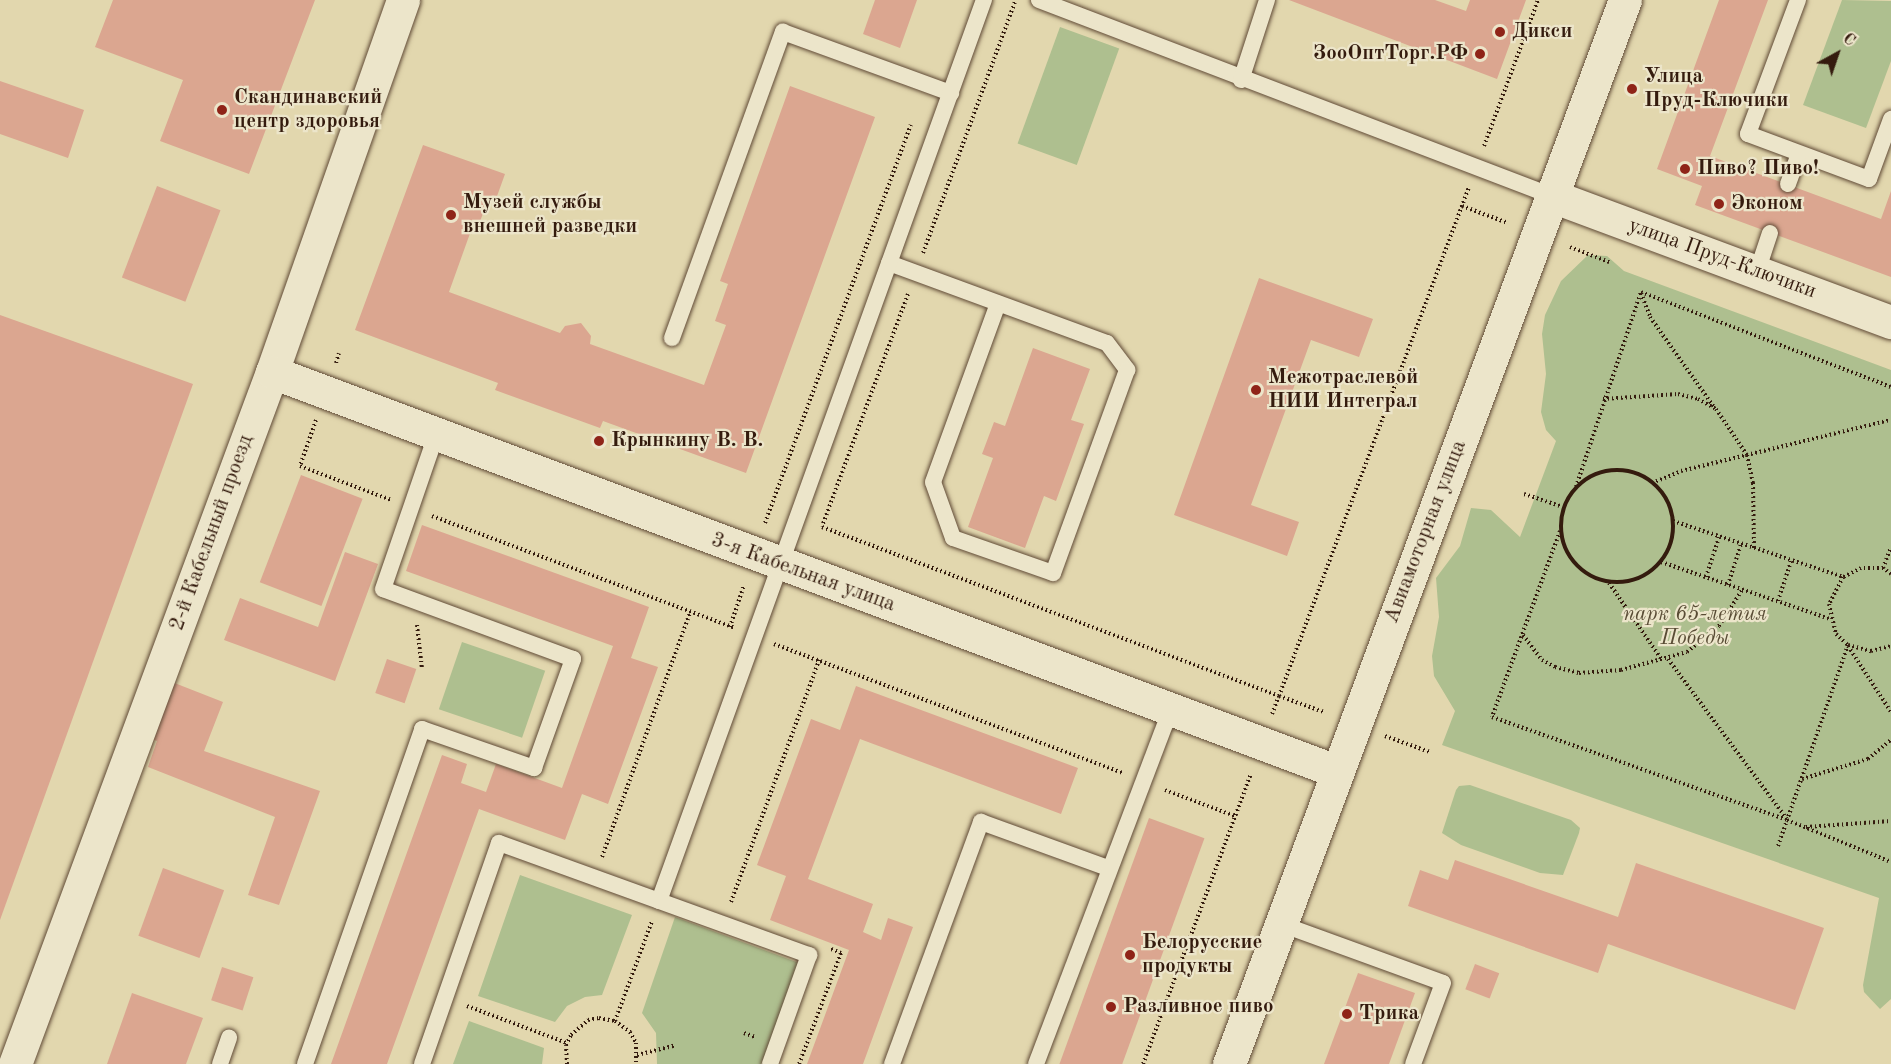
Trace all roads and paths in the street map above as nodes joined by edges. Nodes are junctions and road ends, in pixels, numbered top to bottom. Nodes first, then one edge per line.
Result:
1 (403, 0) edge
2 (984, 0) edge
3 (1039, 0) edge
4 (1267, 0) edge
5 (1538, 0) edge
6 (1625, 0) edge
7 (1798, 0) edge
8 (1241, 80) junction
9 (926, 84) junction
10 (951, 93) junction
11 (1891, 119) edge
12 (1799, 154) junction
13 (1477, 167) junction
14 (1788, 184) dead end
15 (1467, 191) dead end
16 (1552, 196) junction
17 (1462, 206) dead end
18 (1508, 223) dead end
19 (1770, 233) dead end
20 (1570, 247) dead end
21 (1609, 262) dead end
22 (889, 263) junction
23 (1756, 272) junction
24 (1641, 292) junction
25 (998, 303) junction
26 (1891, 322) edge
27 (672, 338) dead end
28 (272, 372) junction
29 (1891, 387) edge
30 (1603, 399) junction
31 (1716, 409) junction
32 (1891, 420) edge
33 (436, 435) junction
34 (1747, 455) junction
35 (1652, 483) junction
36 (1576, 487) junction
37 (1524, 494) dead end
38 (1563, 507) junction
39 (1673, 521) junction
40 (1560, 531) junction
41 (762, 532) dead end
42 (1719, 537) junction
43 (1741, 544) junction
44 (1891, 547) edge
45 (1754, 549) junction
46 (1791, 561) junction
47 (1660, 562) junction
48 (780, 565) junction
49 (1883, 568) junction
50 (1891, 574) edge
51 (1706, 578) junction
52 (1843, 578) junction
53 (1608, 582) junction
54 (744, 585) dead end
55 (1728, 585) junction
56 (1742, 590) junction
57 (1778, 601) junction
58 (1830, 619) junction
59 (730, 627) dead end
60 (1523, 634) junction
61 (1848, 645) junction
62 (1891, 646) edge
63 (1668, 658) junction
64 (819, 660) dead end
65 (1662, 660) junction
66 (1171, 709) junction
67 (1324, 712) dead end
68 (1891, 712) edge
69 (1269, 723) dead end
70 (1384, 736) dead end
71 (1891, 740) edge
72 (1430, 752) dead end
73 (1253, 766) dead end
74 (1336, 771) junction
75 (1801, 779) junction
76 (1787, 820) junction
77 (1891, 821) edge
78 (1805, 827) junction
79 (1778, 846) dead end
80 (1891, 862) edge
81 (1108, 868) junction
82 (659, 901) junction
83 (728, 910) dead end
84 (1281, 924) junction
85 (820, 945) dead end
86 (446, 999) junction
87 (615, 1021) junction
88 (229, 1038) dead end
89 (567, 1043) junction
90 (674, 1046) dead end
91 (637, 1055) junction
92 (15, 1064) edge
93 (220, 1064) edge
94 (305, 1064) edge
95 (422, 1064) edge
96 (567, 1064) edge
97 (636, 1064) edge
98 (770, 1064) edge
99 (799, 1064) edge
100 (892, 1064) edge
101 (1036, 1064) edge
102 (1143, 1064) edge
103 (1229, 1064) edge
104 (1413, 1064) edge

1 - 28 street, 2-й Кабельный проезд
2 - 10 lane
3 - 8 lane
4 - 8 lane
5 - 13 path
6 - 16 street, Авиамоторная улица
7 - 12 lane
8 - 13 lane
9 - 10 lane
9 - 27 lane
9 - 41 path
10 - 22 lane
11 - 12 lane
12 - 14 lane
13 - 15 path
13 - 16 lane
16 - 23 street, улица Пруд-Ключики
16 - 74 street, Авиамоторная улица
17 - 18 path
19 - 23 lane
20 - 21 path
22 - 25 lane
22 - 48 lane
23 - 26 street, улица Пруд-Ключики
24 - 29 path
24 - 30 path
24 - 31 path
25 - 25 lane
28 - 33 street, 3-я Кабельная улица
28 - 92 street, 2-й Кабельный проезд
30 - 31 path
30 - 36 path
31 - 34 path
32 - 34 path
33 - 48 street, 3-я Кабельная улица
33 - 94 lane
34 - 35 path
34 - 45 path
35 - 36 path
35 - 39 path
36 - 38 path
37 - 38 path
38 - 40 path
39 - 42 path
39 - 47 path
40 - 53 path
40 - 60 path
42 - 43 path
42 - 51 path
43 - 45 path
43 - 55 path
44 - 49 path
45 - 46 path
46 - 52 path
46 - 57 path
47 - 51 path
47 - 53 path
48 - 66 street, 3-я Кабельная улица
48 - 82 lane
49 - 50 path
49 - 52 path
51 - 55 path
52 - 58 path
53 - 65 path
54 - 59 path
55 - 56 path
56 - 57 path
56 - 63 path
57 - 58 path
58 - 61 path
60 - 65 path
60 - 76 path
61 - 62 path
61 - 68 path
61 - 75 path
63 - 65 path
63 - 76 path
64 - 83 path
66 - 74 street, 3-я Кабельная улица
66 - 81 lane
67 - 69 path
70 - 72 path
71 - 75 path
73 - 102 path
74 - 84 street, Авиамоторная улица
75 - 76 path
76 - 78 path
76 - 79 path
77 - 78 path
78 - 80 path
81 - 100 lane
81 - 101 lane
82 - 86 lane
82 - 87 path
82 - 98 lane
84 - 103 street, Авиамоторная улица
84 - 104 lane
85 - 99 path
86 - 89 path
86 - 95 lane
87 - 89 path
87 - 91 path
88 - 93 lane
89 - 96 path
90 - 91 path
91 - 97 path

